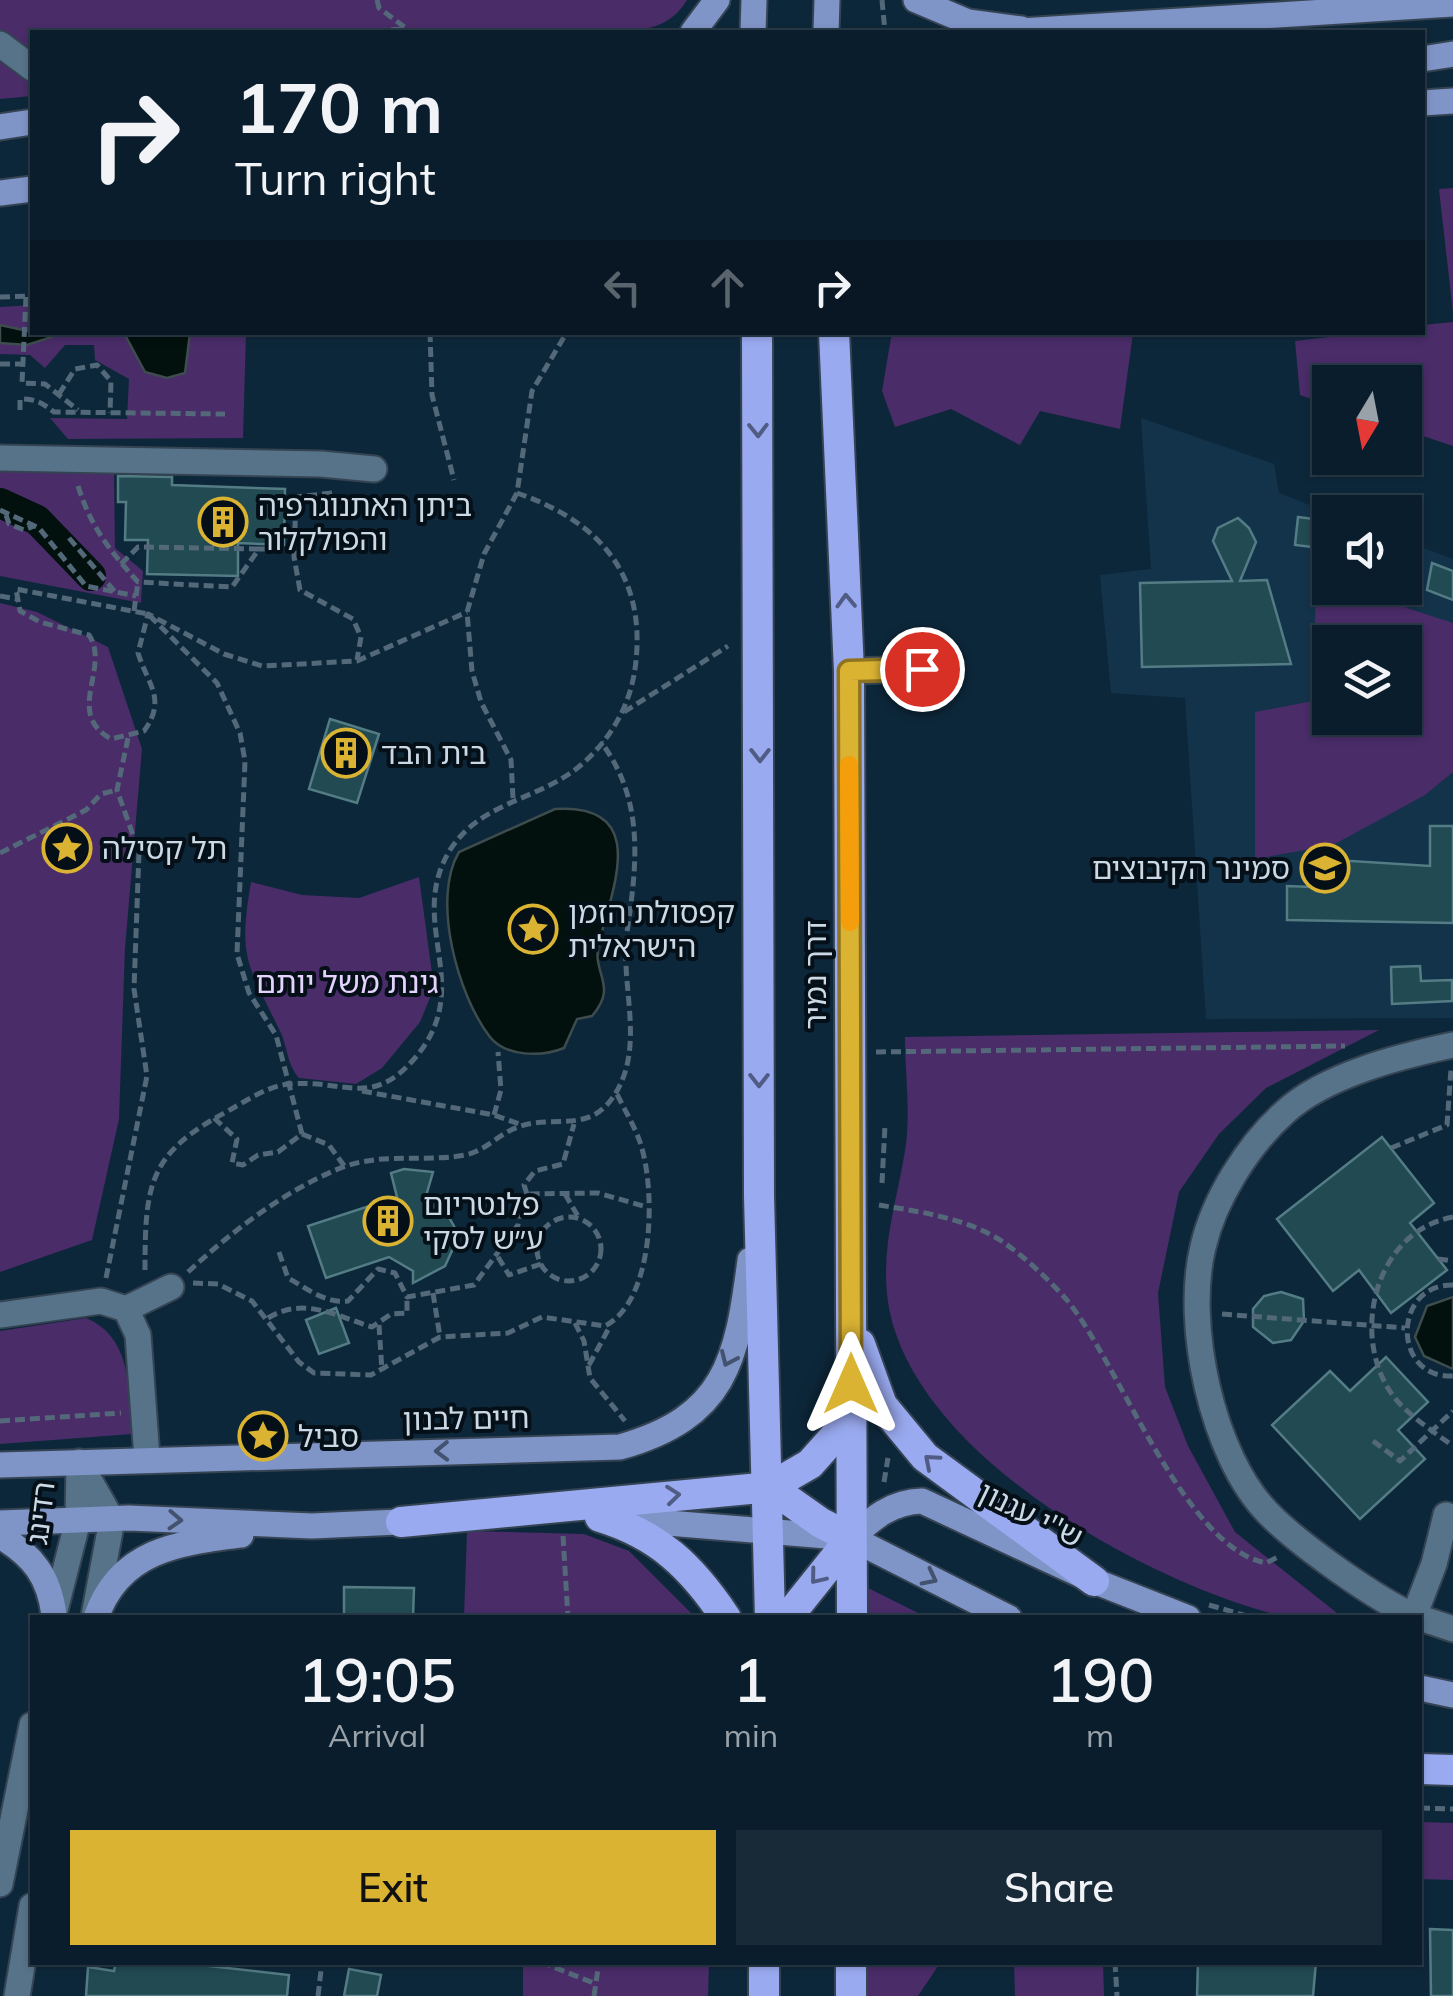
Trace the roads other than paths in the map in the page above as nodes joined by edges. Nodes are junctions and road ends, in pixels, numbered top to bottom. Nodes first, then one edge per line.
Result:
1 (717, 0) edge
2 (754, 0) edge
3 (827, 0) edge
4 (916, 0) edge
5 (1401, 4) edge
6 (1453, 4) edge
7 (694, 30) edge
8 (753, 30) edge
9 (826, 30) edge
10 (1008, 30) edge
11 (1045, 30) edge
12 (0, 44) edge
13 (1453, 57) edge
14 (1425, 60) edge
15 (30, 66) edge
16 (1453, 101) edge
17 (1425, 103) edge
18 (30, 122) edge
19 (0, 127) edge
20 (0, 140) edge
21 (30, 140) edge
22 (30, 189) edge
23 (0, 193) edge
24 (30, 204) edge
25 (0, 207) edge
26 (756, 335) edge
27 (834, 335) edge
28 (843, 335) edge
29 (837, 368) junction
30 (0, 458) edge
31 (374, 470) dead end
32 (922, 669) dead end
33 (849, 671) junction
34 (1452, 1055) edge
35 (759, 1196) junction
36 (171, 1287) road end
37 (124, 1303) junction
38 (0, 1315) edge
39 (851, 1316) junction
40 (850, 1418) junction
41 (147, 1458) junction
42 (79, 1462) junction
43 (0, 1465) edge
44 (770, 1487) junction
45 (1446, 1515) dead end
46 (600, 1518) junction
47 (78, 1520) junction
48 (112, 1520) junction
49 (0, 1522) edge
50 (402, 1522) junction
51 (312, 1526) junction
52 (770, 1531) junction
53 (0, 1536) edge
54 (851, 1538) junction
55 (1094, 1581) junction
56 (54, 1615) edge
57 (54, 1615) edge
58 (96, 1615) edge
59 (96, 1615) edge
60 (724, 1615) edge
61 (770, 1615) edge
62 (789, 1615) edge
63 (852, 1615) edge
64 (1002, 1615) edge
65 (1180, 1615) edge
66 (1413, 1615) edge
67 (1418, 1615) edge
68 (1422, 1619) edge
69 (1453, 1630) edge
70 (1422, 1688) edge
71 (1453, 1695) edge
72 (30, 1735) edge
73 (1422, 1760) edge
74 (1453, 1767) edge
75 (1422, 1769) edge
76 (0, 1884) edge
77 (30, 1921) edge
78 (764, 1965) edge
79 (851, 1965) edge
80 (17, 1996) edge
81 (764, 1996) edge
82 (851, 1996) edge

1 - 7 main road
2 - 8 main road
3 - 9 main road
4 - 10 main road
5 - 6 main road
5 - 11 main road
12 - 15 street
13 - 14 main road
16 - 17 main road
18 - 19 main road
20 - 21 main road
22 - 23 main road
24 - 25 main road
26 -> 35 highway, דרך נמיר
27 - 29 highway, דרך נמיר
28 - 29 highway
33 -> 29 highway, דרך נמיר
30 - 31 street
32 - 33 street
33 - 39 highway, דרך נמיר
34 - 66 street
35 -> 41 main road, חיים לבנון
35 - 44 highway, דרך נמיר
36 - 37 street
37 - 38 street
37 - 41 street
39 - 40 highway, דרך נמיר
55 -> 39 highway
40 - 44 highway
40 - 54 highway, דרך נמיר
41 - 42 main road, חיים לבנון
42 - 43 main road, חיים לבנון
42 - 47 street, רדינג
42 - 48 street, רדינג
50 -> 44 highway
44 - 52 highway, דרך נמיר
44 - 54 highway
45 - 67 street
46 - 50 main road
46 - 52 main road
46 - 60 highway
47 - 48 main road
47 - 49 main road
47 - 56 street, רדינג
48 -> 51 main road
48 - 58 street
50 - 51 main road
51 - 59 main road
52 - 54 main road
52 - 61 highway, דרך נמיר
53 - 57 main road
54 - 55 main road, ש''י עגנון
54 -> 62 highway
54 - 63 highway, דרך נמיר
54 -> 64 main road
55 - 65 main road, ש''י עגנון
68 - 69 street
70 - 71 main road
72 - 76 street
73 - 74 main road
74 - 75 highway
77 - 80 street
78 - 81 highway
79 - 82 highway

